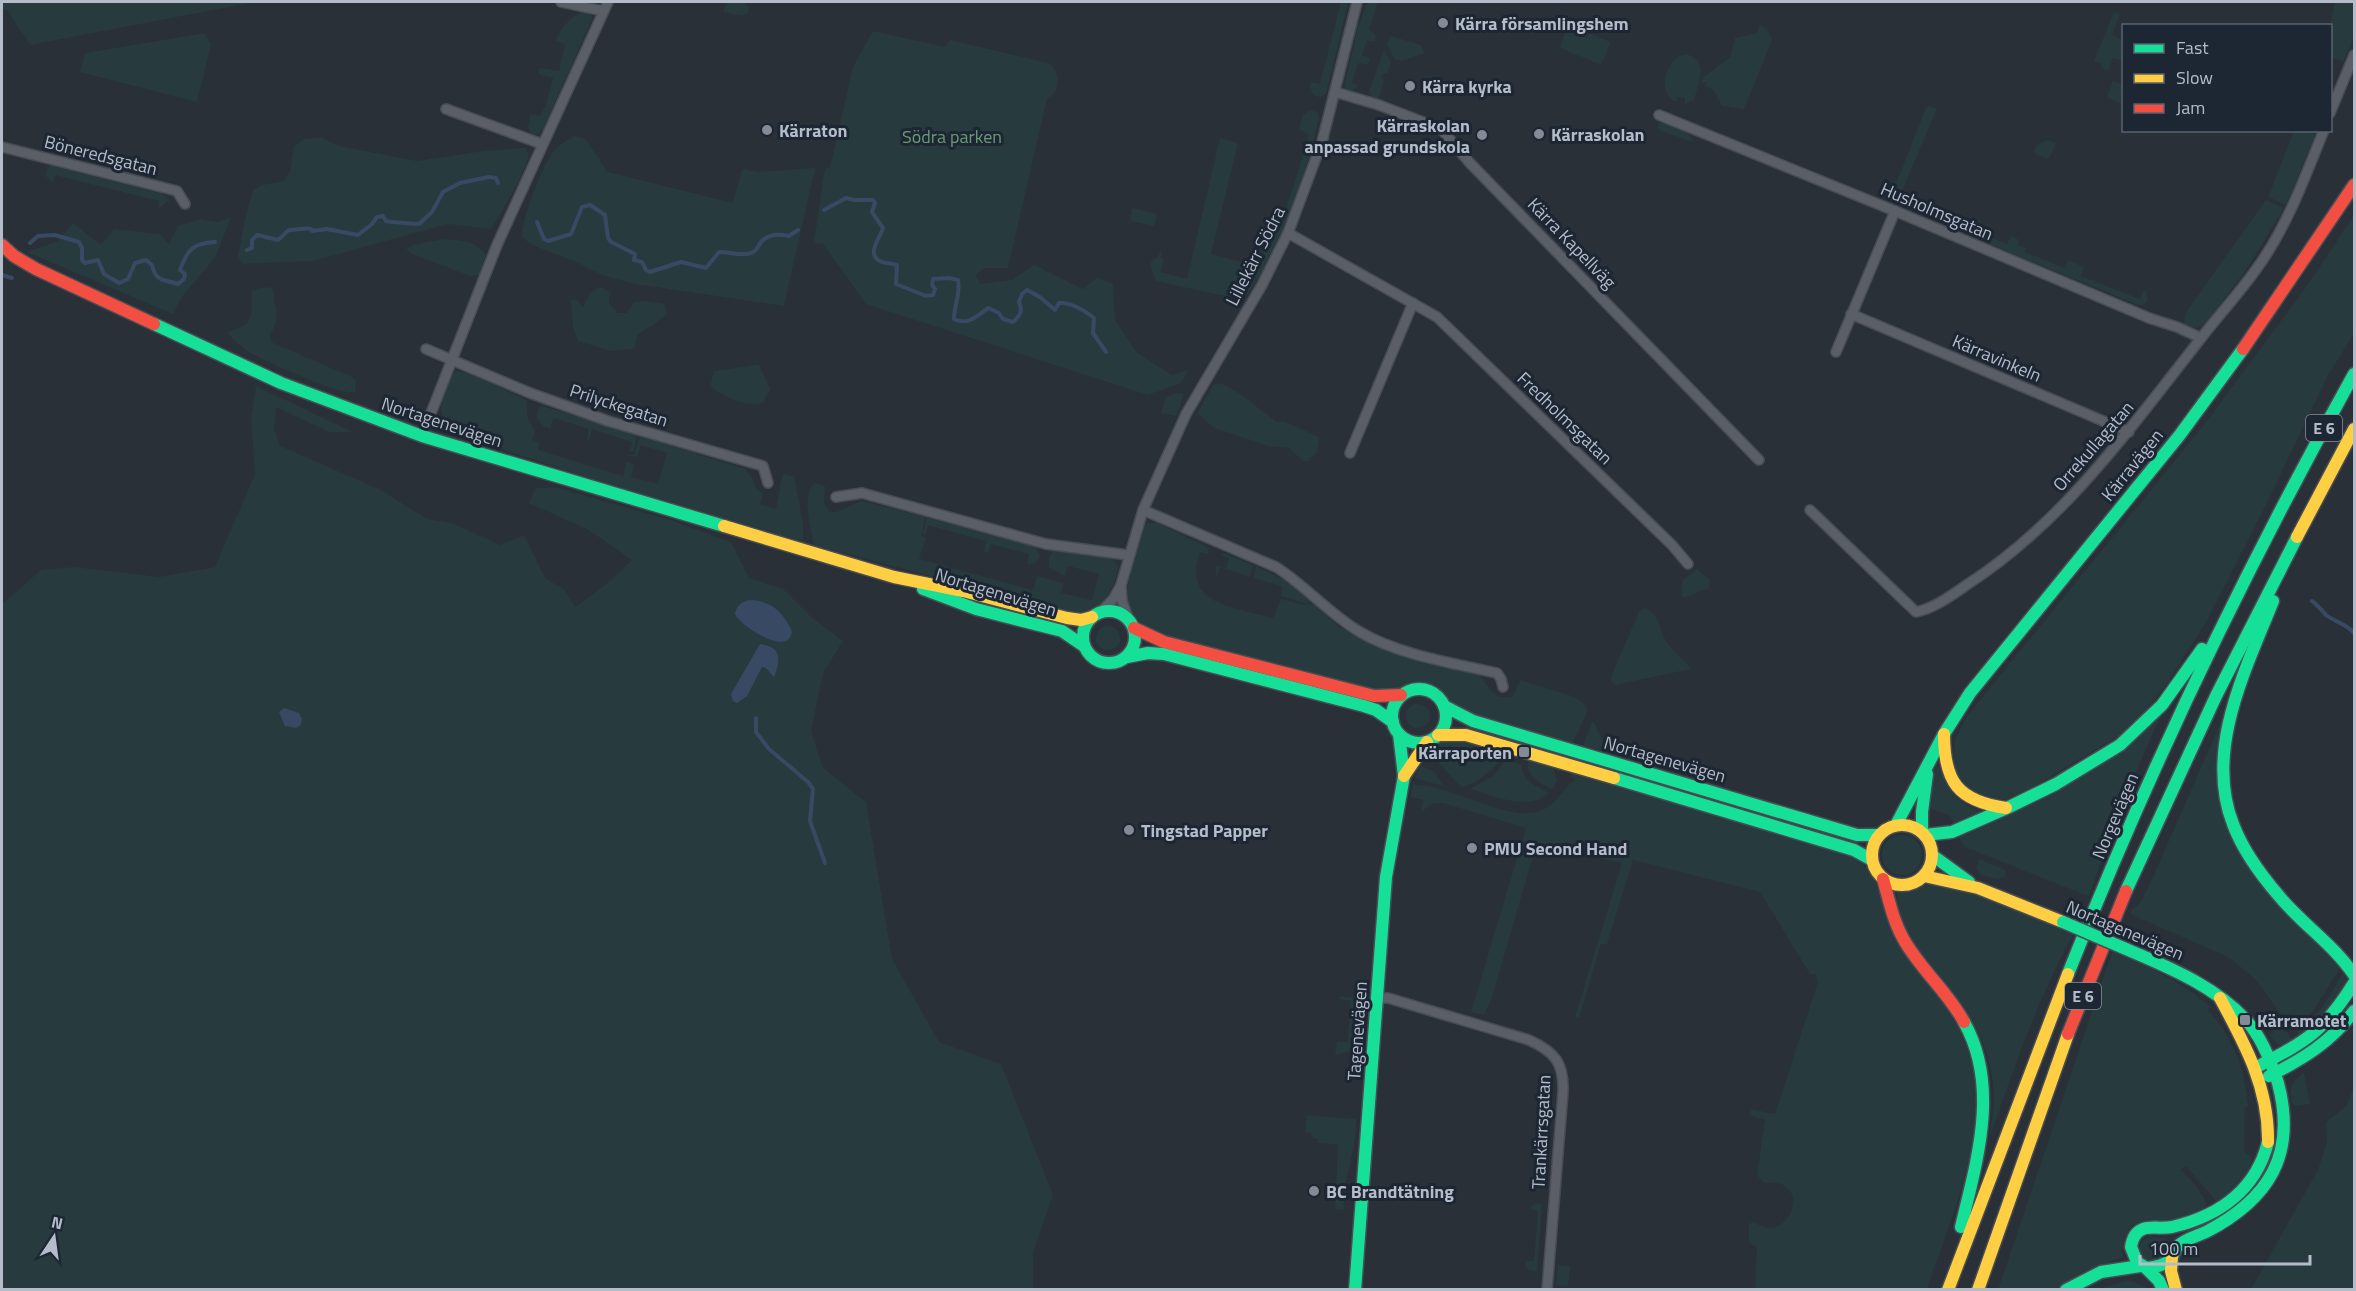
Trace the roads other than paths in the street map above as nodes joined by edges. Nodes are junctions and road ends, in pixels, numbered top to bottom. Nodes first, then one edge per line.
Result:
1 (561, 2) edge
2 (608, 2) edge
3 (1358, 2) edge
4 (603, 11) junction
5 (2355, 55) edge
6 (1335, 92) junction
7 (446, 109) dead end
8 (2332, 111) edge
9 (1659, 115) dead end
10 (2323, 132) edge
11 (542, 144) junction
12 (2, 147) edge
13 (2355, 185) edge
14 (185, 204) dead end
15 (1895, 211) junction
16 (1288, 233) junction
17 (2, 245) edge
18 (1413, 303) junction
19 (1851, 314) junction
20 (2201, 338) junction
21 (426, 349) dead end
22 (1836, 352) dead end
23 (451, 359) junction
24 (2355, 374) edge
25 (2355, 429) edge
26 (2129, 432) junction
27 (422, 436) junction
28 (1350, 453) dead end
29 (1760, 460) dead end
30 (768, 483) dead end
31 (836, 497) dead end
32 (1143, 510) junction
33 (1810, 510) dead end
34 (2303, 523) junction
35 (1128, 555) junction
36 (1688, 564) dead end
37 (894, 577) junction
38 (1121, 585) junction
39 (1096, 615) junction
40 (2224, 620) junction
41 (1131, 623) junction
42 (1084, 646) junction
43 (1127, 657) junction
44 (1503, 687) dead end
45 (1401, 695) junction
46 (1444, 706) junction
47 (1393, 722) junction
48 (1399, 734) junction
49 (1944, 735) junction
50 (1433, 738) junction
51 (1930, 761) junction
52 (1404, 776) junction
53 (2007, 808) junction
54 (1896, 825) junction
55 (1923, 834) junction
56 (1879, 835) junction
57 (1932, 855) junction
58 (1872, 860) junction
59 (1924, 876) junction
60 (1883, 879) junction
61 (1978, 888) junction
62 (2355, 975) edge
63 (2355, 983) edge
64 (1378, 998) junction
65 (2220, 998) junction
66 (2355, 1011) edge
67 (2271, 1060) junction
68 (2275, 1073) junction
69 (2258, 1074) junction
70 (2172, 1257) junction
71 (2143, 1267) junction
72 (1355, 1290) edge
73 (1547, 1290) edge
74 (1947, 1290) edge
75 (1978, 1290) edge
76 (2066, 1290) edge
77 (2163, 1290) edge
78 (2176, 1290) edge

1 - 4 street
2 - 4 street
3 - 6 street, Lillekärr Södra
4 - 11 street
5 - 8 street
6 - 16 street, Lillekärr Södra
6 - 29 street, Kärra Kapellväg
7 - 11 street
9 - 15 street, Husholmsgatan
10 - 20 street, Orrekullagatan
11 - 23 street
12 - 14 street, Böneredsgatan
13 - 49 main road, Kärravägen
15 - 19 street
15 - 20 street, Husholmsgatan
16 - 18 street, Fredholmsgatan
16 - 32 street, Lillekärr Södra
17 - 27 main road, Nortagenevägen
18 - 28 street
18 - 36 street, Fredholmsgatan
19 - 22 street
19 - 26 street, Kärravinkeln
20 - 26 street, Orrekullagatan
21 - 23 street, Prilyckegatan
23 - 27 street
23 - 30 street, Prilyckegatan
24 - 40 main road, Norgevägen / E 6
25 - 34 main road, E 6
26 - 33 street, Orrekullagatan
27 - 37 main road, Nortagenevägen
31 - 35 street
32 - 35 street, Lillekärr Södra
32 - 44 street
34 - 62 main road
34 - 75 main road, E 6
35 - 38 street, Lillekärr Södra
37 - 39 main road, Nortagenevägen
37 - 42 main road, Nortagenevägen
38 - 39 street, Lillekärr Södra
38 - 41 street, Lillekärr Södra
39 - 41 main road, Nortagenevägen
39 - 42 main road
40 - 53 main road
40 - 74 main road, Norgevägen / E 6
41 - 43 main road
41 - 45 main road, Nortagenevägen
42 - 43 main road, Nortagenevägen
43 - 47 main road, Nortagenevägen
45 - 46 main road, Nortagenevägen
45 - 47 main road
46 - 50 main road
46 - 56 main road, Nortagenevägen
47 - 48 main road
48 - 50 main road, Nortagenevägen
48 - 52 main road, Tagenevägen
49 - 51 main road, Kärravägen
49 - 53 main road
50 - 52 main road, Tagenevägen
50 - 58 main road, Nortagenevägen
51 - 54 main road, Kärravägen
51 - 55 main road, Kärravägen
52 - 64 main road, Tagenevägen
53 - 55 main road
54 - 55 main road
54 - 56 main road
55 - 57 main road
56 - 58 main road
57 - 59 main road
57 - 61 main road, Nortagenevägen
58 - 60 main road
59 - 60 main road
59 - 61 main road, Nortagenevägen
60 - 74 main road
61 - 65 main road, Nortagenevägen, bridge
63 - 67 main road
64 - 72 main road, Tagenevägen
64 - 73 street, Trankärrsgatan
65 - 67 main road, Nortagenevägen
65 - 69 main road, Nortagenevägen
66 - 68 main road
67 - 68 main road, Nortagenevägen
67 - 69 main road
68 - 69 main road
68 - 70 main road, Nortagenevägen
69 - 71 main road, Nortagenevägen
70 - 71 main road, Nortagenevägen
70 - 78 main road
71 - 76 main road
71 - 77 main road

